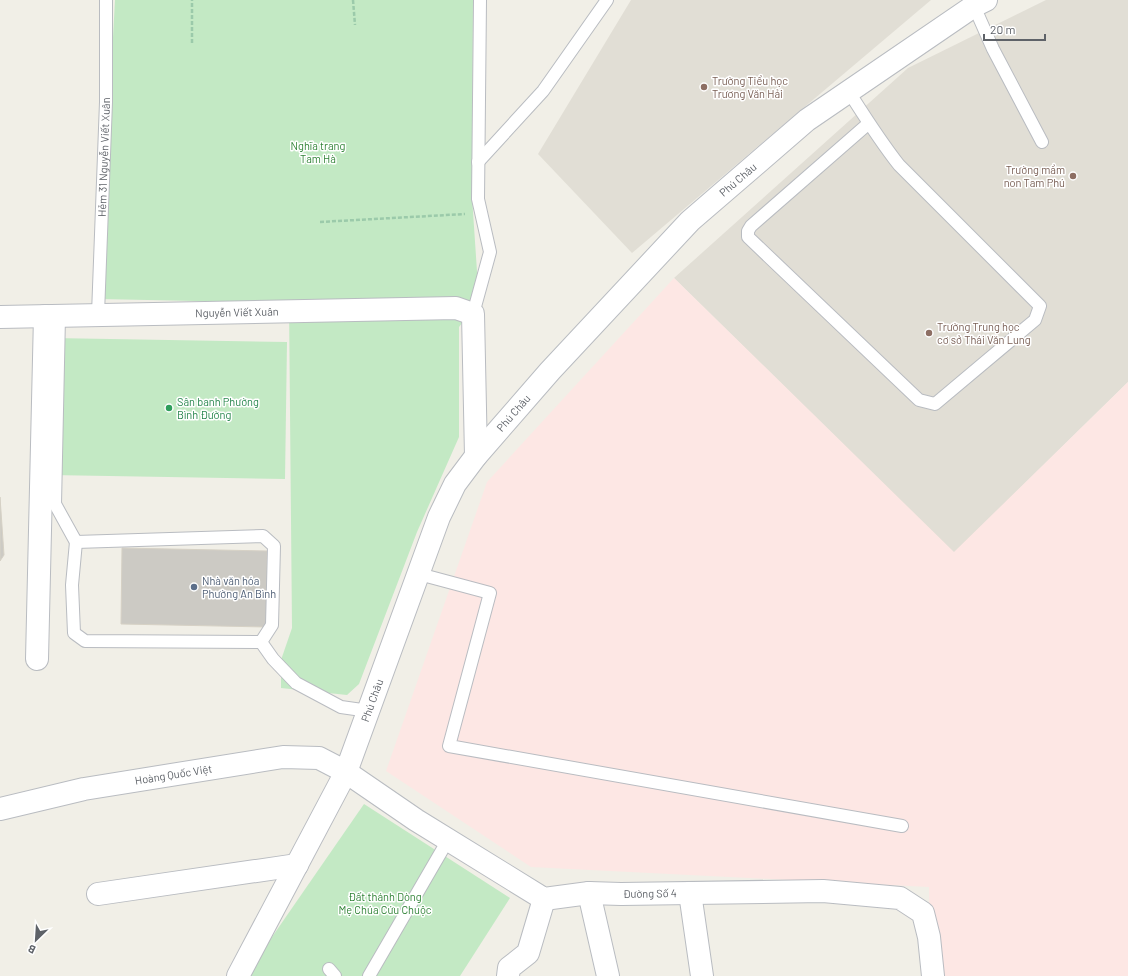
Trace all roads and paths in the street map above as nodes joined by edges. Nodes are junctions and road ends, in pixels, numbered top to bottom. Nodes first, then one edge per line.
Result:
1 (106, 0) edge
2 (192, 0) edge
3 (353, 0) edge
4 (480, 0) edge
5 (607, 0) edge
6 (975, 2) edge
7 (355, 25) dead end
8 (192, 43) dead end
9 (849, 92) junction
10 (869, 123) junction
11 (1042, 142) dead end
12 (478, 162) junction
13 (481, 213) junction
14 (320, 222) dead end
15 (98, 314) junction
16 (473, 314) junction
17 (52, 316) junction
18 (0, 317) edge
19 (476, 456) junction
20 (76, 542) junction
21 (419, 574) junction
22 (261, 642) junction
23 (38, 659) dead end
24 (369, 711) junction
25 (346, 772) junction
26 (0, 809) edge
27 (902, 826) dead end
28 (448, 840) junction
29 (297, 865) junction
30 (589, 893) junction
31 (690, 893) junction
32 (98, 894) dead end
33 (544, 899) junction
34 (238, 976) edge
35 (369, 976) edge
36 (508, 976) edge
37 (608, 976) edge
38 (702, 976) edge
39 (933, 976) edge

1 - 15 lane, Hẻm 31 Nguyễn Viết Xuân
2 - 8 path
3 - 7 path
4 - 12 lane
5 - 12 lane
6 - 9 street, Phú Châu
6 - 11 lane
9 - 10 lane
9 - 19 street, Phú Châu
10 - 10 lane
12 - 13 lane
13 - 14 path
13 - 16 lane
15 - 16 street, Nguyễn Viết Xuân
15 - 17 street, Nguyễn Viết Xuân
16 - 19 street
17 - 18 street, Nguyễn Viết Xuân
17 - 20 lane
17 - 23 street
19 - 21 street, Phú Châu
20 - 22 lane
20 - 22 lane
21 - 24 street, Phú Châu
21 - 27 lane
22 - 24 lane
24 - 25 street, Phú Châu
25 - 26 street, Hoàng Quốc Việt
25 - 28 street
25 - 29 street, Phú Châu
28 - 33 street
28 - 35 lane
29 - 32 street
29 - 34 street, Phú Châu
30 - 31 street, Đường Số 4
30 - 33 street, Đường Số 4
30 - 37 street
31 - 38 street
31 - 39 street, Đường Số 4
33 - 36 street

